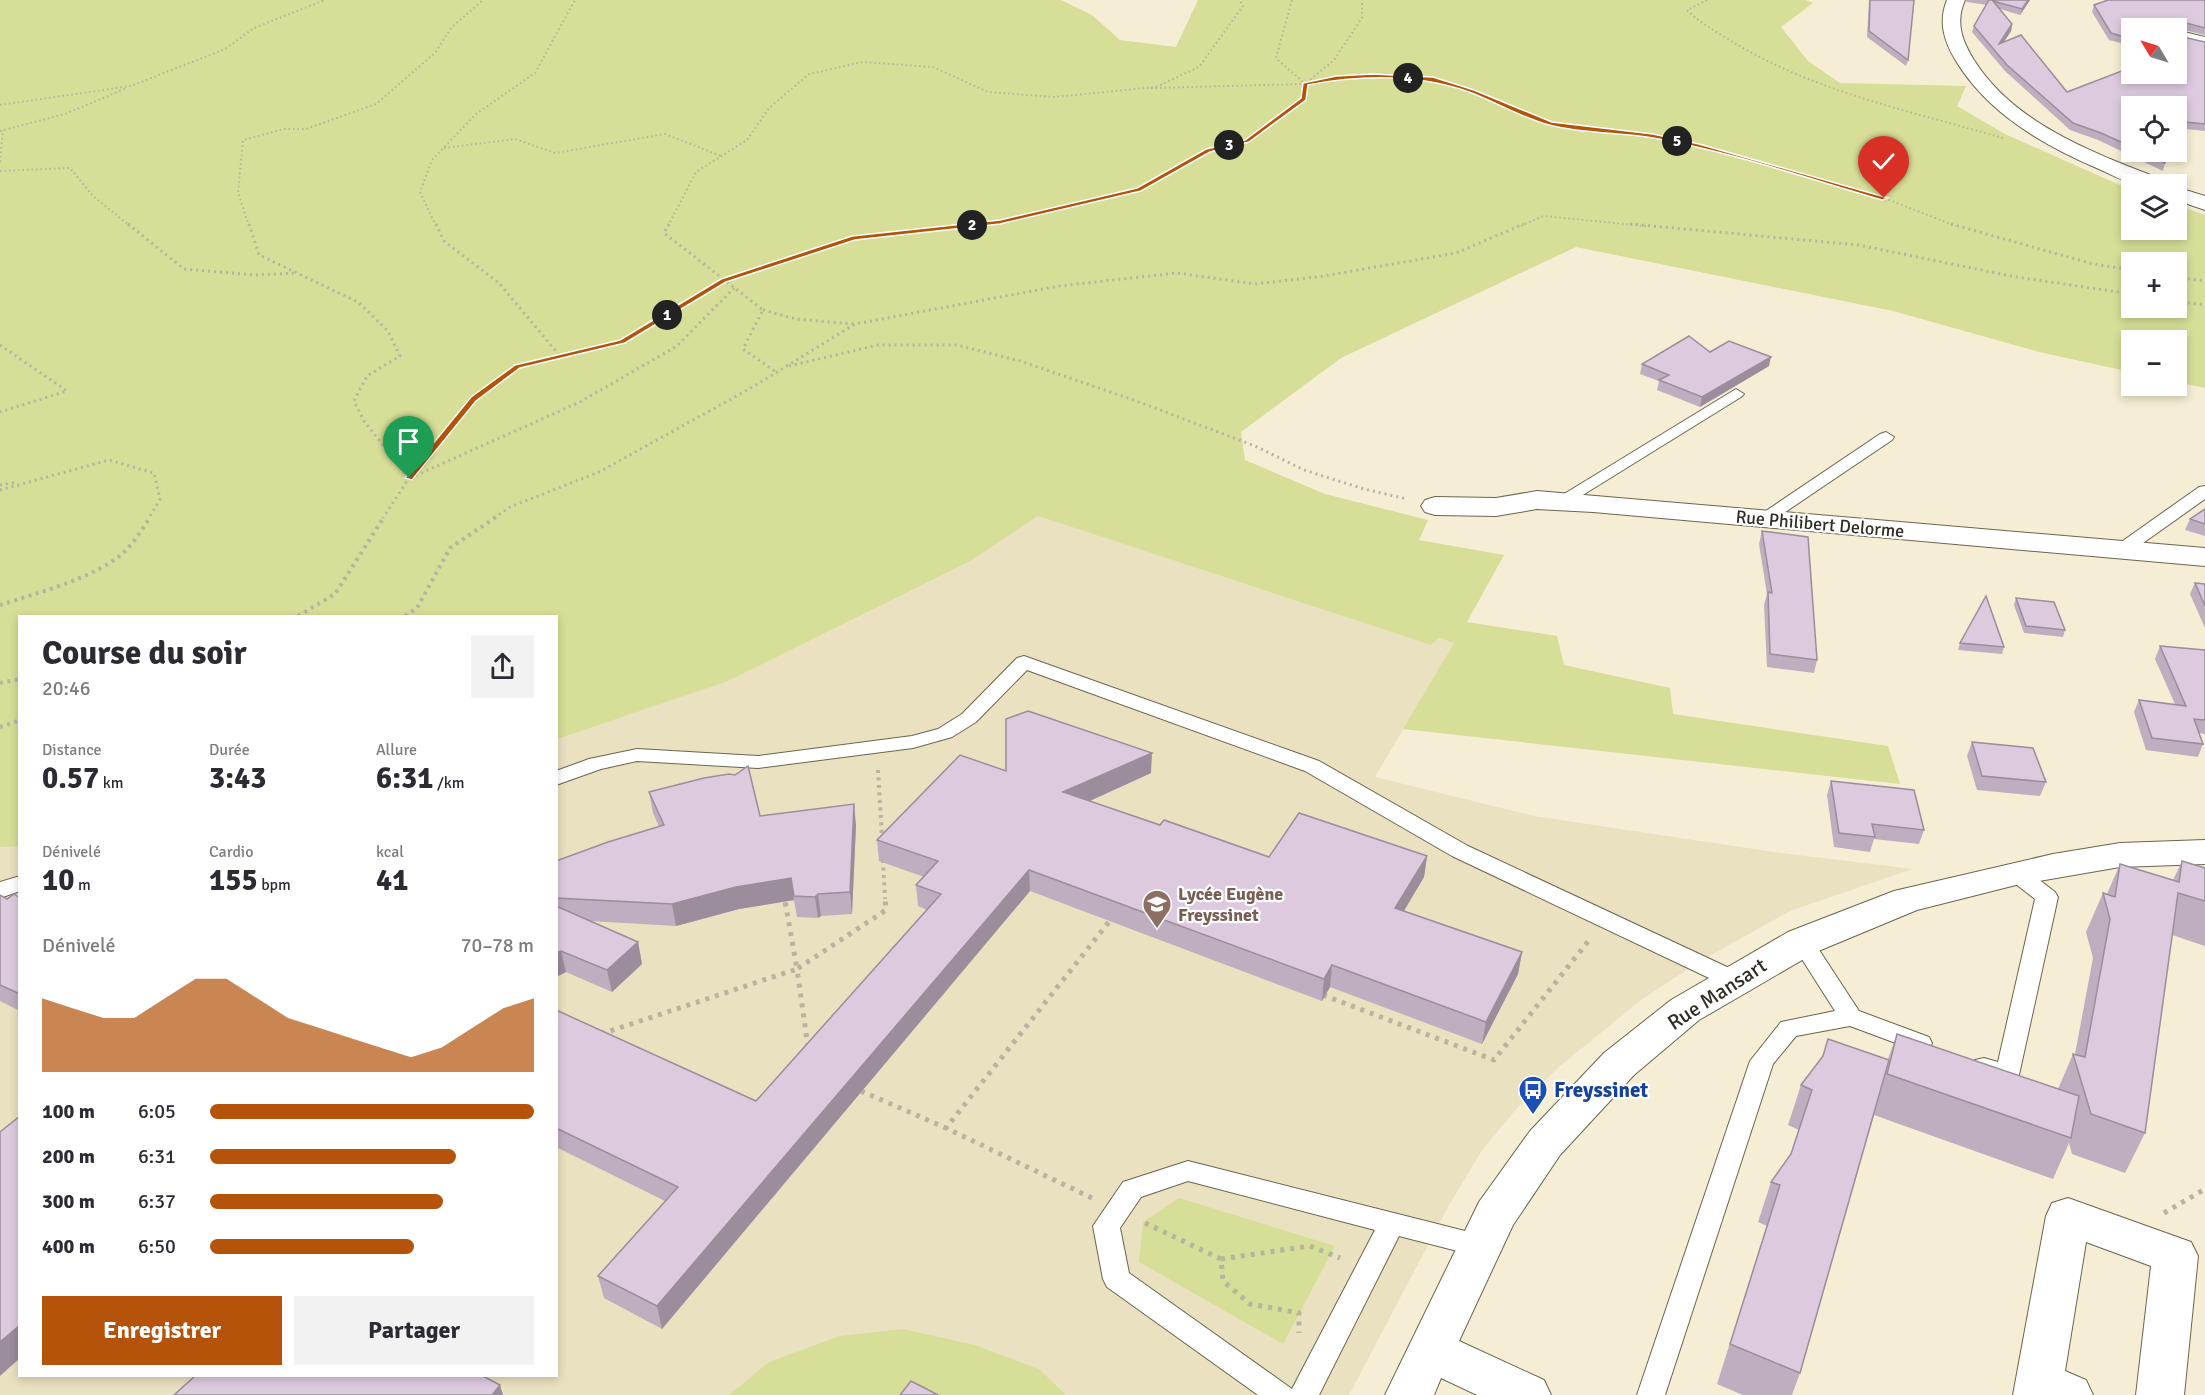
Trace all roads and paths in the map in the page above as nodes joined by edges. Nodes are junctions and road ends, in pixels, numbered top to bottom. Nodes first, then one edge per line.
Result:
1 (325, 0) edge
2 (483, 0) edge
3 (575, 0) edge
4 (1240, 0) edge
5 (1292, 0) edge
6 (1362, 0) edge
7 (1707, 0) edge
8 (1956, 0) edge
9 (2187, 38) edge
10 (2205, 42) edge
11 (1305, 84) junction
12 (131, 86) junction
13 (1151, 88) junction
14 (0, 105) edge
15 (1, 130) edge
16 (2011, 140) dead end
17 (444, 148) junction
18 (722, 156) junction
19 (0, 162) edge
20 (0, 171) edge
21 (2129, 174) edge
22 (2187, 197) edge
23 (2205, 203) edge
24 (2121, 268) edge
25 (297, 273) junction
26 (2187, 279) edge
27 (724, 280) junction
28 (2205, 281) edge
29 (734, 288) junction
30 (2121, 292) edge
31 (2187, 303) edge
32 (2205, 305) edge
33 (764, 310) junction
34 (855, 324) junction
35 (0, 345) edge
36 (560, 357) junction
37 (783, 367) junction
38 (776, 372) junction
39 (1736, 394) dead end
40 (0, 412) edge
41 (1886, 437) dead end
42 (409, 478) junction
43 (0, 488) edge
44 (2205, 491) edge
45 (1559, 502) junction
46 (1435, 506) joint
47 (1763, 519) junction
48 (2123, 549) junction
49 (2205, 557) edge
50 (0, 605) edge
51 (300, 615) edge
52 (406, 615) edge
53 (18, 679) edge
54 (0, 683) edge
55 (18, 721) edge
56 (0, 727) edge
57 (876, 747) junction
58 (558, 778) edge
59 (882, 840) edge
60 (883, 852) edge
61 (2205, 852) edge
62 (2016, 873) junction
63 (18, 884) edge
64 (0, 890) edge
65 (785, 901) edge
66 (1114, 915) edge
67 (1606, 920) junction
68 (1802, 942) junction
69 (797, 969) junction
70 (1734, 980) junction
71 (1315, 992) edge
72 (1851, 1017) junction
73 (592, 1037) edge
74 (809, 1055) edge
75 (861, 1091) edge
76 (945, 1128) junction
77 (1117, 1210) junction
78 (1392, 1224) junction
79 (1481, 1246) junction
80 (1221, 1259) junction
81 (1369, 1267) junction
82 (1432, 1351) junction
83 (1317, 1367) junction
84 (2048, 1391) edge
85 (1281, 1395) edge
86 (1304, 1395) edge
87 (1409, 1395) edge
88 (1527, 1395) edge
89 (1651, 1395) edge
90 (2160, 1395) edge

1 - 12 path
2 - 25 path
3 - 17 path
4 - 13 path
5 - 11 path
6 - 11 path
7 - 16 path
8 - 21 street
9 - 10 street
11 - 13 path
11 - 24 path
11 - 27 path
12 - 14 path
12 - 15 path
13 - 18 path
15 - 19 path
17 - 18 path
17 - 36 path
18 - 27 path
20 - 25 path
22 - 23 street
25 - 42 path
26 - 28 path
27 - 29 path
27 - 36 path
29 - 33 path
29 - 42 path
30 - 34 path
31 - 32 path
33 - 34 path
33 - 38 path
34 - 37 path
35 - 40 path
36 - 42 path
37 - 38 path
37 - 46 path
38 - 52 path
39 - 45 lane
41 - 47 lane
42 - 51 path
43 - 50 path
44 - 48 lane
45 - 46 street, Rue Philibert Delorme
45 - 47 street, Rue Philibert Delorme
47 - 48 street, Rue Philibert Delorme
48 - 49 street, Rue Philibert Delorme
53 - 54 path
55 - 56 path
57 - 58 lane
57 - 59 path
57 - 67 lane
60 - 69 path
61 - 62 street, Rue Mansart
62 - 68 street, Rue Mansart
62 - 72 lane
63 - 64 lane
65 - 69 path
66 - 76 path
67 - 70 lane
67 - 71 path
68 - 70 street, Rue Mansart
68 - 72 lane
69 - 73 path
69 - 74 path
70 - 79 street, Rue Mansart
72 - 89 lane
75 - 76 path
76 - 77 path
77 - 78 lane
77 - 80 path
77 - 85 lane
78 - 79 lane
78 - 81 lane
79 - 82 street, Rue Mansart
80 - 81 path
80 - 83 path
81 - 83 lane
82 - 87 street, Rue Mansart
82 - 88 street
83 - 86 lane
84 - 90 street

